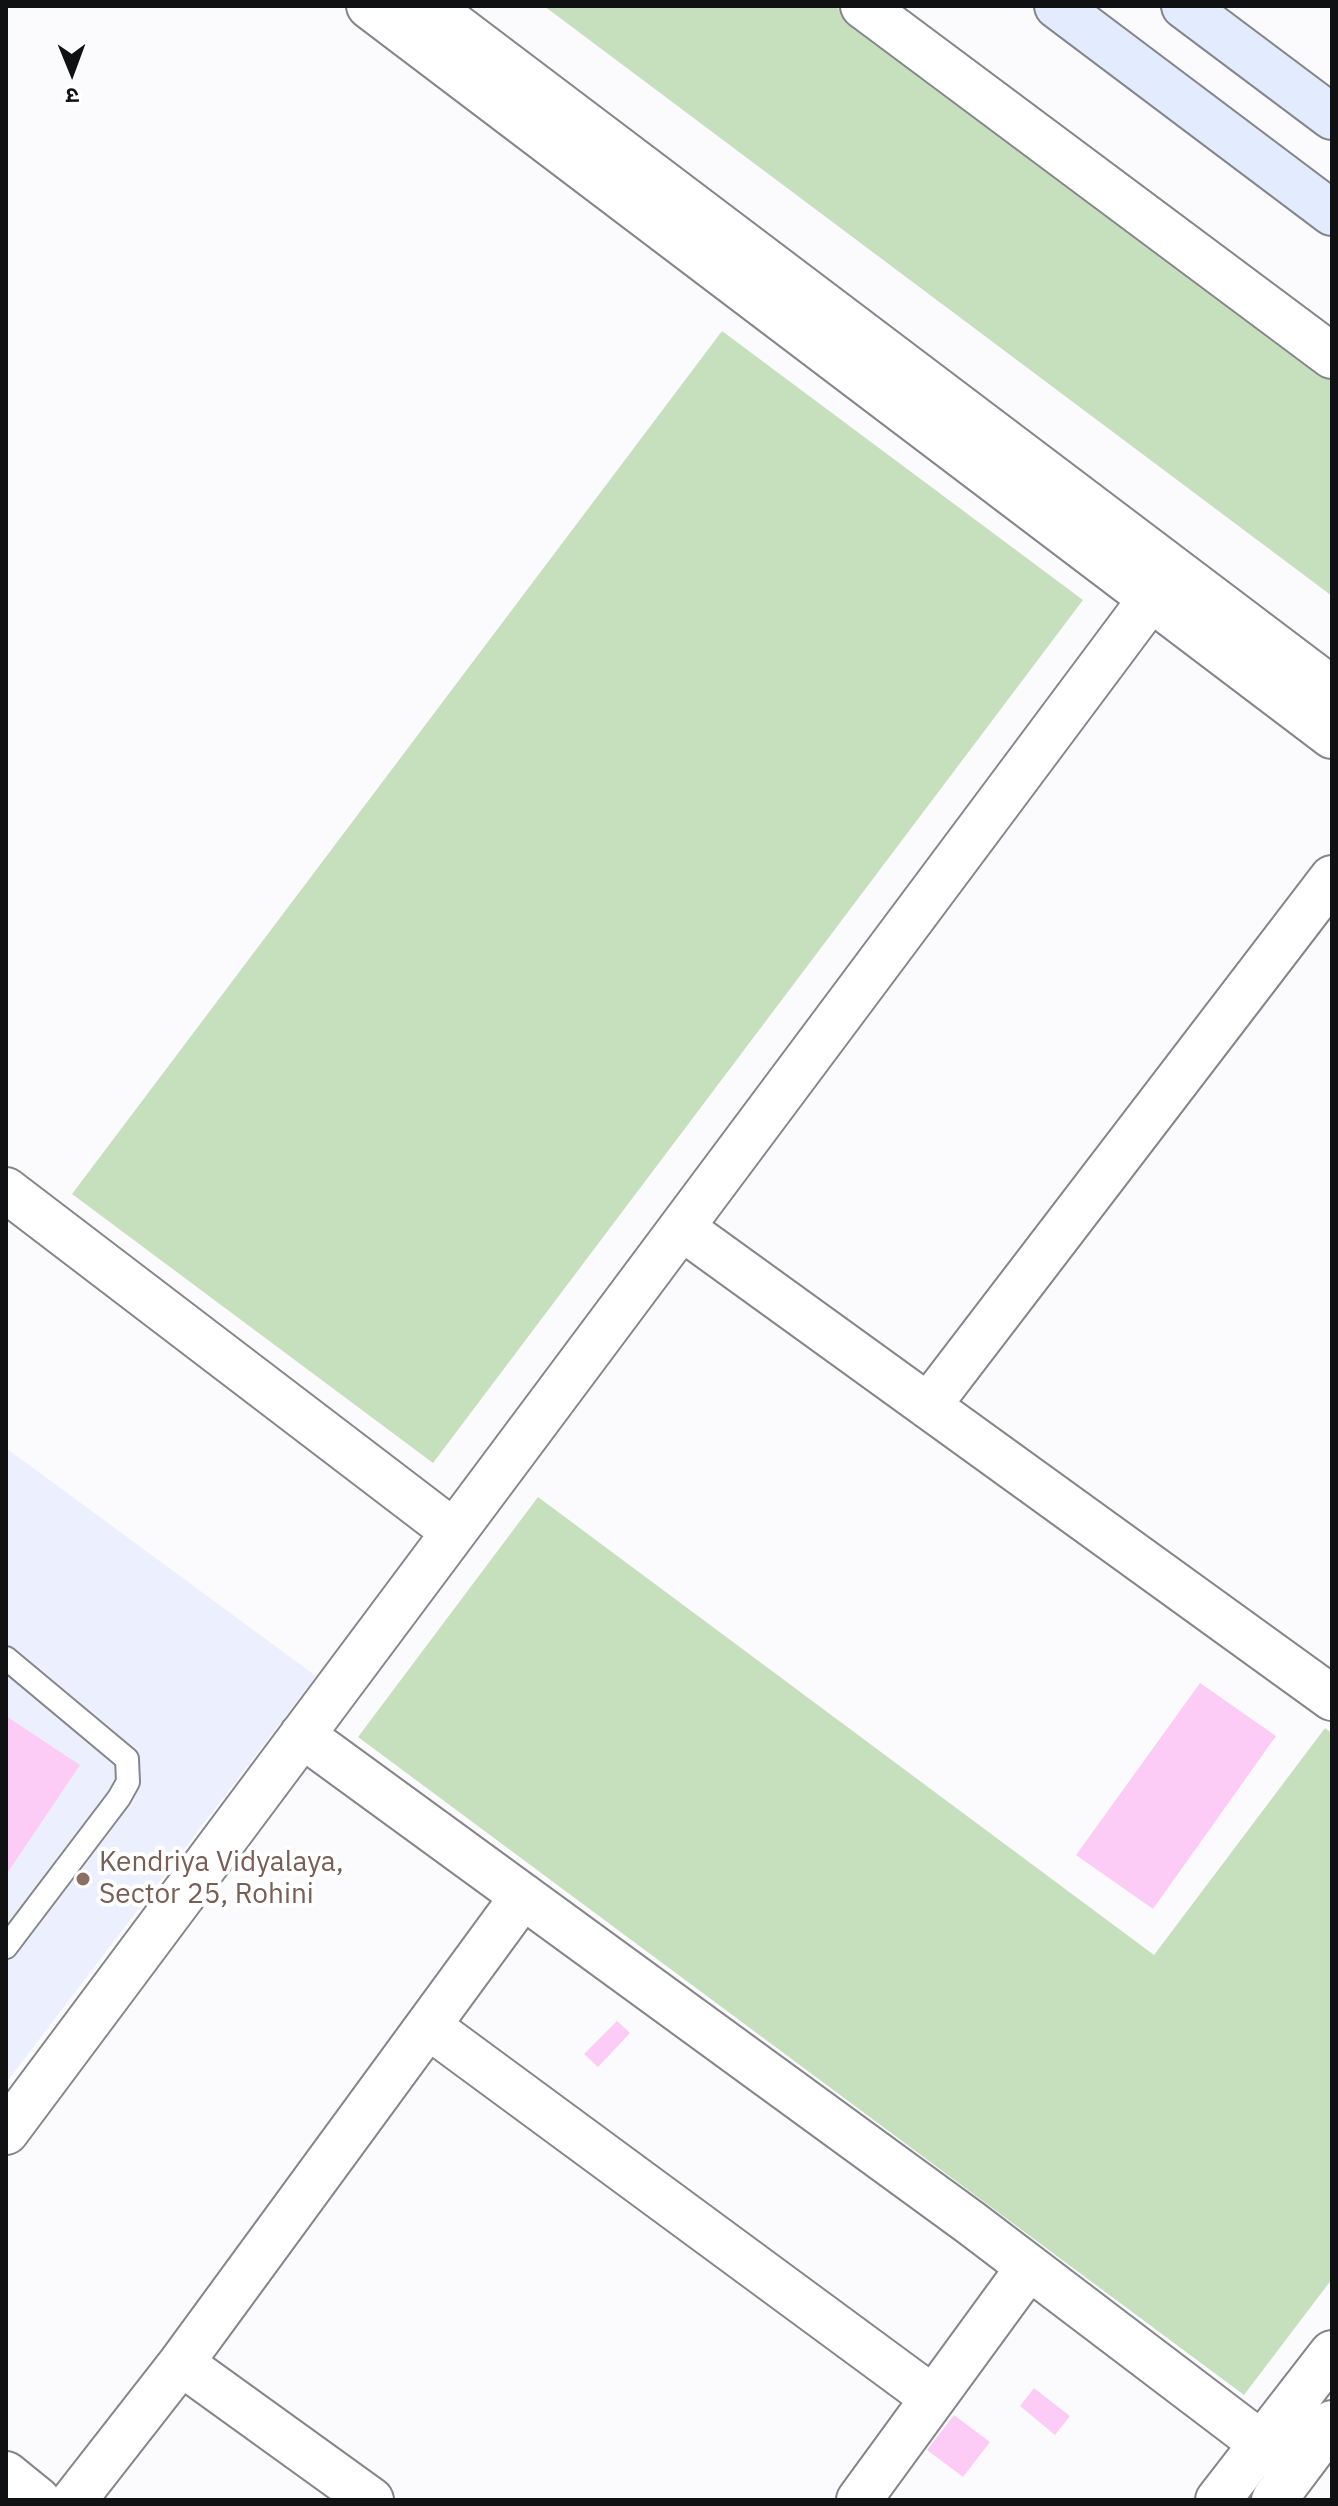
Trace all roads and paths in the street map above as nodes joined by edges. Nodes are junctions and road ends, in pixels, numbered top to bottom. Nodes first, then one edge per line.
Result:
1 (369, 6) edge
2 (429, 6) edge
3 (863, 6) edge
4 (1057, 6) edge
5 (1184, 6) edge
6 (1332, 117) edge
7 (1332, 213) edge
8 (1332, 356) edge
9 (1162, 584) junction
10 (1332, 689) edge
11 (1332, 736) edge
12 (1332, 878) edge
13 (6, 1190) edge
14 (682, 1228) junction
15 (928, 1406) junction
16 (454, 1532) junction
17 (6, 1658) edge
18 (1332, 1698) edge
19 (302, 1735) junction
20 (523, 1896) junction
21 (6, 1947) edge
22 (428, 2026) junction
23 (6, 2132) edge
24 (1029, 2267) junction
25 (1332, 2353) edge
26 (181, 2363) junction
27 (933, 2398) junction
28 (1332, 2423) edge
29 (1262, 2444) junction
30 (6, 2474) edge
31 (38, 2500) edge
32 (74, 2500) edge
33 (371, 2500) edge
34 (859, 2500) edge
35 (1218, 2500) edge
36 (1274, 2500) edge

1 - 9 street
2 - 9 street
3 - 8 street
4 - 7 main road
5 - 6 main road
9 - 10 street
9 - 11 street
9 - 14 street
12 - 15 street
13 - 16 street
14 - 15 street
14 - 16 street
15 - 18 street
16 - 19 street
17 - 21 lane
19 - 20 street
19 - 23 street
20 - 22 street
20 - 24 street
22 - 26 street
22 - 27 street
24 - 27 street
24 - 29 street
25 - 29 street
26 - 32 street
26 - 33 street
27 - 34 street
28 - 36 street
29 - 35 street
30 - 31 street

